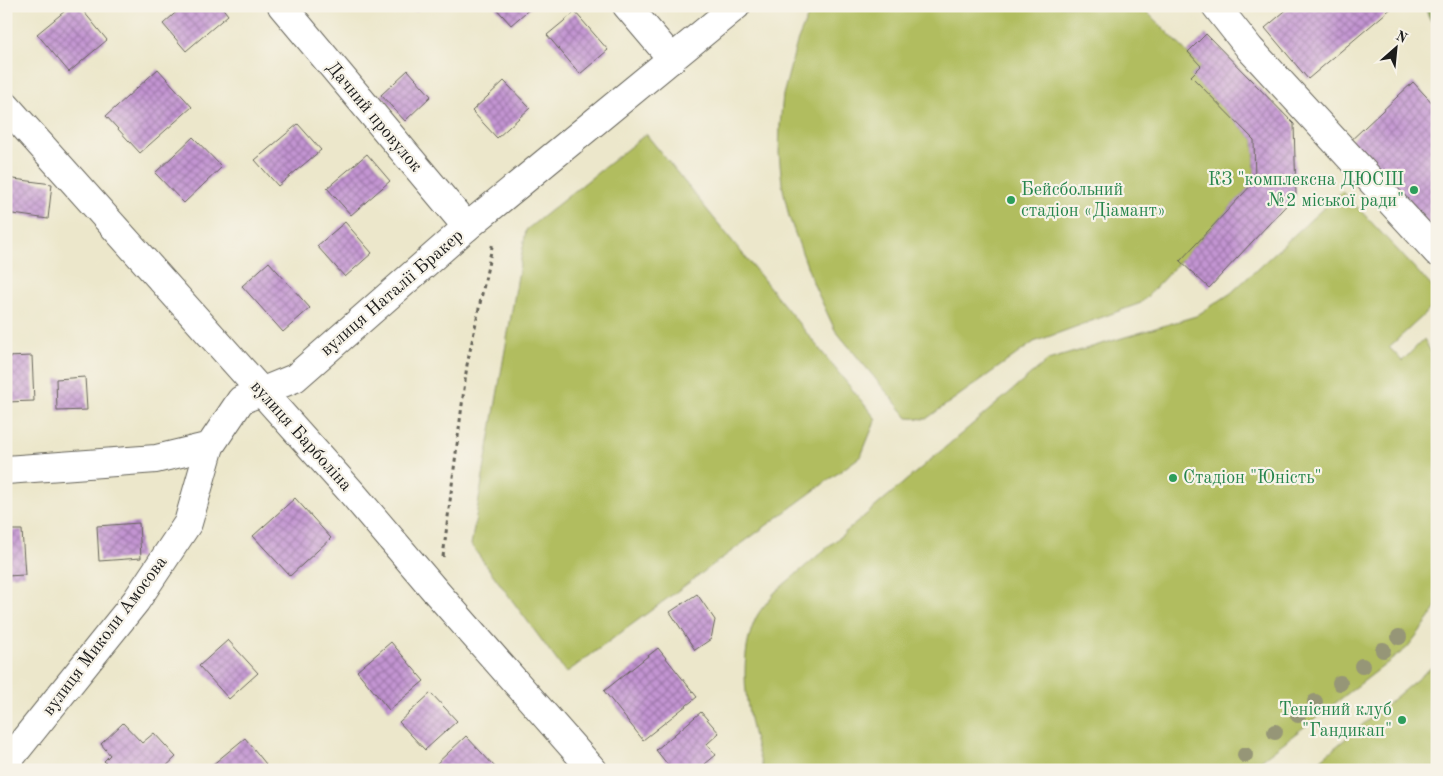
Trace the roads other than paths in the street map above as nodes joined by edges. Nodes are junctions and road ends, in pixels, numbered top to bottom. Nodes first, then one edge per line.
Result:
1 (282, 6) edge
2 (627, 6) edge
3 (736, 6) edge
4 (1216, 6) edge
5 (672, 59) junction
6 (7, 107) edge
7 (467, 227) junction
8 (1437, 252) edge
9 (262, 392) junction
10 (210, 446) junction
11 (6, 470) edge
12 (6, 764) edge
13 (593, 770) edge

1 - 7 street, Дачний провулок
2 - 5 street
3 - 5 street, вулиця Наталії Бракер
4 - 8 street
5 - 7 street, вулиця Наталії Бракер
6 - 9 street, вулиця Барболіна
7 - 9 street, вулиця Наталії Бракер
9 - 10 street, вулиця Наталії Бракер
9 - 13 street, вулиця Барболіна
10 - 11 street
10 - 12 street, вулиця Миколи Амосова

